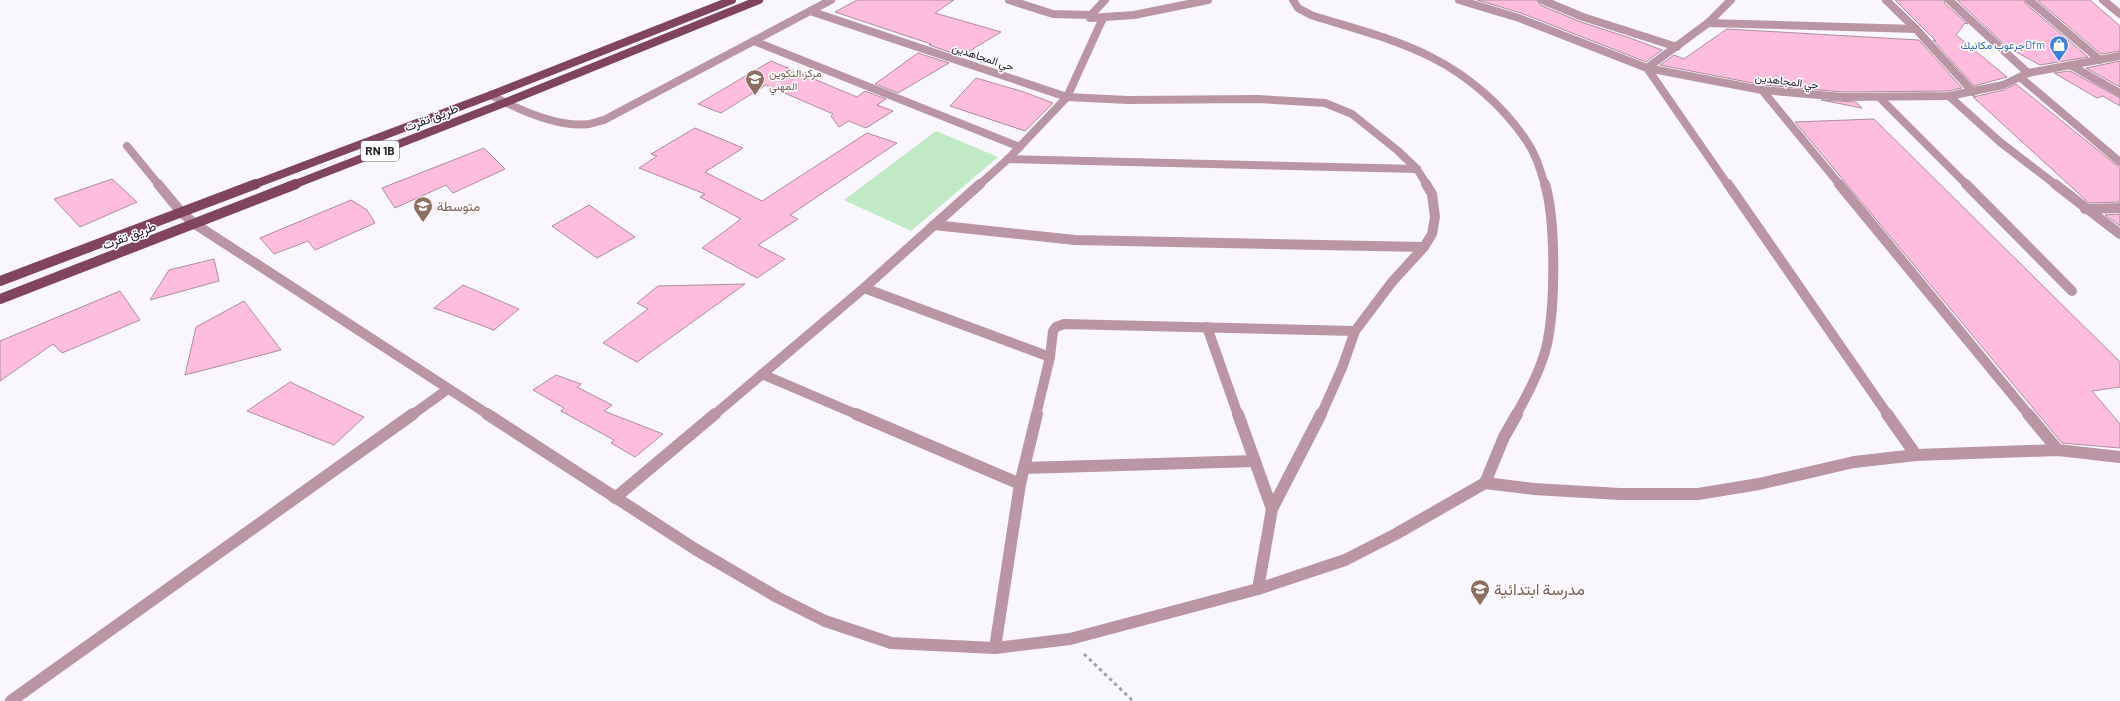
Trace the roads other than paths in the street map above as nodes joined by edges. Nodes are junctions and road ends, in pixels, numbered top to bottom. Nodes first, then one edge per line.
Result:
1 (732, 0) edge
2 (759, 0) edge
3 (831, 0) edge
4 (1009, 0) edge
5 (1105, 0) edge
6 (1208, 0) edge
7 (1293, 0) edge
8 (1459, 0) edge
9 (1542, 0) edge
10 (1731, 0) edge
11 (1886, 0) edge
12 (1948, 0) edge
13 (2029, 0) edge
14 (2103, 0) edge
15 (810, 11) junction
16 (2120, 14) edge
17 (1091, 15) junction
18 (1103, 18) junction
19 (1708, 23) junction
20 (1916, 29) junction
21 (754, 41) junction
22 (1677, 47) junction
23 (2120, 56) edge
24 (2100, 60) junction
25 (2072, 66) junction
26 (1647, 68) junction
27 (2024, 75) junction
28 (1762, 90) junction
29 (1973, 92) junction
30 (2120, 93) edge
31 (491, 94) junction
32 (1949, 96) junction
33 (1067, 97) junction
34 (1880, 98) junction
35 (504, 102) junction
36 (127, 146) dead end
37 (1020, 147) junction
38 (1008, 159) junction
39 (2120, 162) edge
40 (1417, 169) junction
41 (2120, 208) edge
42 (2085, 209) junction
43 (181, 212) junction
44 (195, 224) junction
45 (934, 225) junction
46 (2120, 234) edge
47 (1424, 246) junction
48 (0, 281) edge
49 (864, 288) junction
50 (2072, 291) dead end
51 (0, 299) edge
52 (1207, 327) junction
53 (1355, 331) junction
54 (1050, 357) junction
55 (762, 374) junction
56 (448, 389) junction
57 (2058, 450) junction
58 (1916, 455) junction
59 (2120, 457) edge
60 (1255, 461) junction
61 (1024, 468) junction
62 (1484, 483) junction
63 (1020, 484) junction
64 (615, 498) junction
65 (1272, 509) junction
66 (1258, 589) junction
67 (995, 648) junction
68 (11, 701) edge

1 - 31 main road, طريق تقرت / RN 1B
2 - 35 main road, طريق تقرت / RN 1B
3 - 15 street
4 - 17 street
5 - 17 street
6 - 18 street
7 - 62 street
8 - 26 street, حي المجاهدين
9 - 22 street
10 - 19 street
11 - 20 street
12 - 27 street
13 - 24 street
14 - 16 street
15 - 21 street
15 - 33 street, حي المجاهدين
17 - 18 street
18 - 33 street
19 - 20 street
19 - 22 street
20 - 29 street
21 - 35 street
21 - 37 street
22 - 26 street
23 - 24 street, حي المجاهدين
24 - 25 street, حي المجاهدين
25 - 27 street, حي المجاهدين
25 - 30 street
26 - 28 street, حي المجاهدين
26 - 58 street
27 - 29 street, حي المجاهدين
27 - 39 street
28 - 34 street, حي المجاهدين
28 - 57 street
29 - 32 street, حي المجاهدين
31 - 35 street
31 - 43 main road, طريق تقرت / RN 1B
32 - 34 street, حي المجاهدين
32 - 42 street
33 - 37 street
33 - 40 street, حي المجاهدين
34 - 50 street
35 - 44 main road, طريق تقرت / RN 1B
36 - 43 street
37 - 38 street
38 - 40 street
38 - 45 street
40 - 47 street, حي المجاهدين
41 - 42 street
42 - 46 street
43 - 44 street
43 - 48 main road, طريق تقرت / RN 1B
44 - 51 main road, طريق تقرت / RN 1B
44 - 56 street
45 - 47 street
45 - 49 street
47 - 53 street, حي المجاهدين
49 - 54 street
49 - 55 street
52 - 53 street
52 - 54 street
52 - 60 street
53 - 65 street, حي المجاهدين
54 - 61 street
55 - 63 street
55 - 64 street
56 - 64 street
56 - 68 street
57 - 58 street
57 - 59 street
58 - 62 street
60 - 61 street
60 - 65 street
61 - 63 street
62 - 66 street
63 - 67 street
64 - 67 street
65 - 66 street
66 - 67 street

